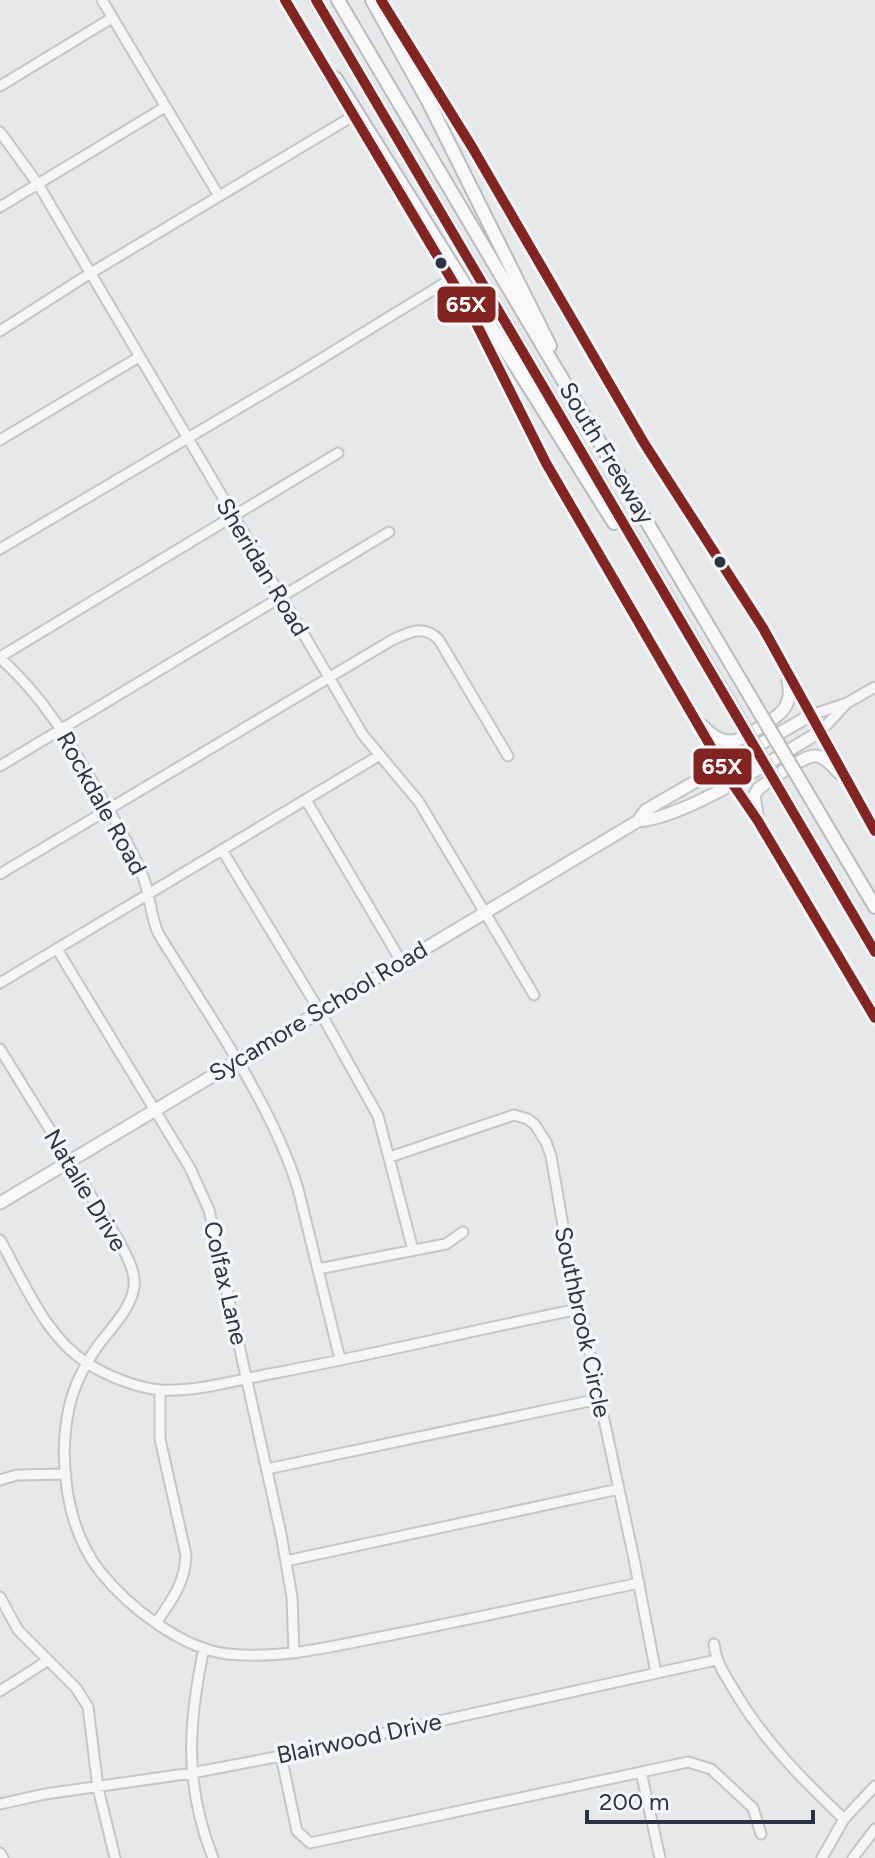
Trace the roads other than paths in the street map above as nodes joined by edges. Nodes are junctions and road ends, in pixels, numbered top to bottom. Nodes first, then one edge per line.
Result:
1 (102, 0) edge
2 (285, 0) edge
3 (316, 0) edge
4 (338, 0) edge
5 (372, 0) edge
6 (381, 0) edge
7 (112, 18) junction
8 (329, 75) junction
9 (0, 86) edge
10 (165, 107) junction
11 (353, 116) junction
12 (0, 132) edge
13 (38, 184) junction
14 (219, 196) junction
15 (0, 207) edge
16 (89, 274) junction
17 (451, 279) junction
18 (0, 331) edge
19 (139, 357) junction
20 (565, 382) junction
21 (187, 437) junction
22 (0, 440) edge
23 (338, 453) dead end
24 (234, 517) junction
25 (389, 532) dead end
26 (0, 549) edge
27 (662, 588) junction
28 (282, 598) junction
29 (0, 657) edge
30 (785, 666) junction
31 (329, 678) junction
32 (875, 687) edge
33 (847, 703) junction
34 (811, 715) junction
35 (697, 720) junction
36 (62, 729) junction
37 (821, 731) junction
38 (380, 755) junction
39 (508, 756) dead end
40 (0, 766) edge
41 (723, 767) junction
42 (732, 783) junction
43 (849, 786) junction
44 (306, 800) junction
45 (109, 810) junction
46 (638, 821) junction
47 (758, 821) junction
48 (875, 831) edge
49 (222, 850) junction
50 (0, 874) edge
51 (149, 894) junction
52 (875, 907) edge
53 (483, 912) junction
54 (57, 949) junction
55 (875, 952) edge
56 (401, 961) junction
57 (0, 983) edge
58 (534, 995) dead end
59 (319, 1010) junction
60 (875, 1018) edge
61 (0, 1049) edge
62 (236, 1059) junction
63 (153, 1110) junction
64 (390, 1157) junction
65 (68, 1161) junction
66 (0, 1203) edge
67 (463, 1232) dead end
68 (0, 1240) edge
69 (413, 1250) junction
70 (318, 1269) junction
71 (579, 1309) junction
72 (340, 1359) junction
73 (87, 1363) junction
74 (247, 1378) junction
75 (160, 1390) junction
76 (599, 1399) junction
77 (267, 1469) junction
78 (66, 1474) junction
79 (0, 1480) edge
80 (619, 1489) junction
81 (286, 1561) junction
82 (639, 1583) junction
83 (0, 1597) edge
84 (156, 1623) junction
85 (714, 1644) dead end
86 (204, 1648) junction
87 (294, 1653) junction
88 (716, 1660) junction
89 (47, 1661) junction
90 (656, 1673) junction
91 (0, 1691) edge
92 (281, 1756) junction
93 (641, 1772) junction
94 (192, 1773) junction
95 (875, 1786) edge
96 (98, 1788) junction
97 (0, 1804) edge
98 (844, 1819) junction
99 (875, 1829) edge
100 (761, 1834) dead end
101 (115, 1858) edge
102 (213, 1858) edge
103 (660, 1858) edge
104 (822, 1858) edge
105 (853, 1858) edge

1 - 7 street
2 - 8 main road
3 - 27 highway, South Freeway
4 - 20 highway, South Freeway
5 - 20 highway
6 - 30 main road, South Freeway
7 - 9 street
7 - 10 street
8 - 11 main road
8 - 27 highway
10 - 13 street
10 - 14 street
11 - 14 street
11 - 17 main road
12 - 13 street, Sheridan Road
13 - 15 street
13 - 16 street, Sheridan Road
14 - 16 street
16 - 18 street
16 - 19 street, Sheridan Road
17 - 21 street
17 - 35 main road
19 - 21 street, Sheridan Road
19 - 22 street
20 - 52 highway, South Freeway, bridge
21 - 24 street, Sheridan Road
21 - 26 street
23 - 24 street
24 - 28 street, Sheridan Road
24 - 29 street
25 - 28 street
27 - 55 highway, South Freeway, bridge
28 - 31 street, Sheridan Road
28 - 36 street
29 - 36 street, Rockdale Road
30 - 34 main road, South Freeway
30 - 35 main road
31 - 38 street, Sheridan Road
31 - 39 street
31 - 45 street
32 - 33 street, Sycamore School Road
33 - 34 street, Sycamore School Road
33 - 37 street, Sycamore School Road
34 - 37 main road, South Freeway
34 - 41 main road, Sycamore School Road
35 - 41 main road
36 - 40 street
36 - 45 street, Rockdale Road
37 - 42 main road, Sycamore School Road
37 - 43 main road, South Freeway
38 - 44 street
38 - 53 street, Sheridan Road
41 - 42 main road
41 - 46 main road, Sycamore School Road
42 - 46 main road, Sycamore School Road
42 - 47 main road
43 - 47 main road
43 - 48 main road, South Freeway
44 - 49 street
44 - 56 street
45 - 50 street
45 - 51 street, Rockdale Road
46 - 53 main road, Sycamore School Road
47 - 60 main road
49 - 51 street
49 - 59 street
51 - 54 street
51 - 62 street, Rockdale Road
53 - 56 main road, Sycamore School Road
53 - 58 street, Sheridan Road
54 - 57 street
54 - 63 street, Colfax Lane
56 - 59 main road, Sycamore School Road
59 - 62 main road, Sycamore School Road
59 - 64 street
61 - 65 street, Natalie Drive
62 - 63 main road, Sycamore School Road
62 - 70 street, Rockdale Road
63 - 65 main road, Sycamore School Road
63 - 74 street, Colfax Lane
64 - 69 street
64 - 71 street, Southbrook Circle
65 - 66 main road, Sycamore School Road
65 - 73 street, Natalie Drive
67 - 69 street
68 - 73 street
69 - 70 street
70 - 72 street, Rockdale Road
71 - 72 street
71 - 76 street, Southbrook Circle
72 - 74 street
73 - 75 street
73 - 78 street, Natalie Drive
74 - 75 street
74 - 77 street, Colfax Lane
75 - 84 street
76 - 77 street
76 - 80 street, Southbrook Circle
77 - 81 street, Colfax Lane
78 - 79 street
78 - 84 street, Natalie Drive
80 - 81 street
80 - 82 street, Southbrook Circle
81 - 87 street, Colfax Lane
82 - 87 street, Natalie Drive
82 - 90 street, Southbrook Circle
83 - 89 street
84 - 86 street, Natalie Drive
85 - 88 street
86 - 87 street, Natalie Drive
86 - 94 street
88 - 90 street, Blairwood Drive
88 - 98 street
89 - 91 street
89 - 96 street
90 - 92 street, Blairwood Drive
92 - 93 street
92 - 94 street, Blairwood Drive
93 - 100 street
93 - 103 street
94 - 96 street, Blairwood Drive
94 - 102 street
95 - 98 street
96 - 97 street, Blairwood Drive
96 - 101 street
98 - 104 street
99 - 105 street

